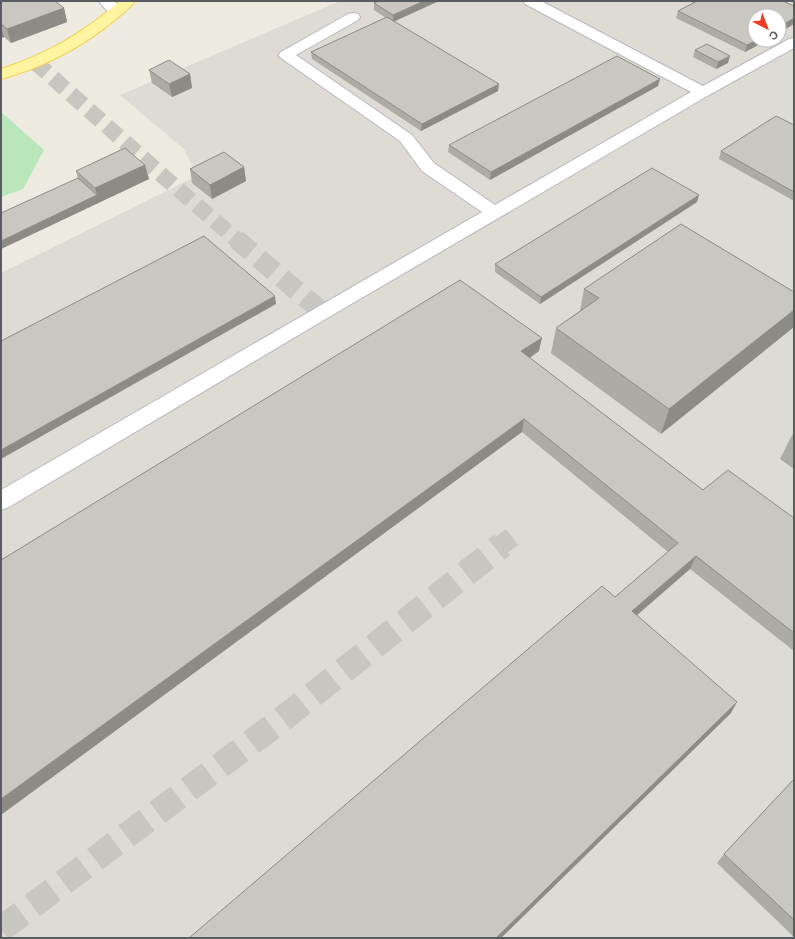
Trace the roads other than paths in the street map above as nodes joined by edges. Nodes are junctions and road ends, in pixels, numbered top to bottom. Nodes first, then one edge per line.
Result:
1 (106, 1) edge
2 (530, 1) edge
3 (123, 6) edge
4 (353, 17) dead end
5 (794, 42) edge
6 (1, 74) edge
7 (703, 92) junction
8 (495, 213) junction
9 (1, 501) edge

1 - 3 street
2 - 7 street
3 - 6 main road
4 - 8 street
5 - 7 street
7 - 8 street
8 - 9 street

